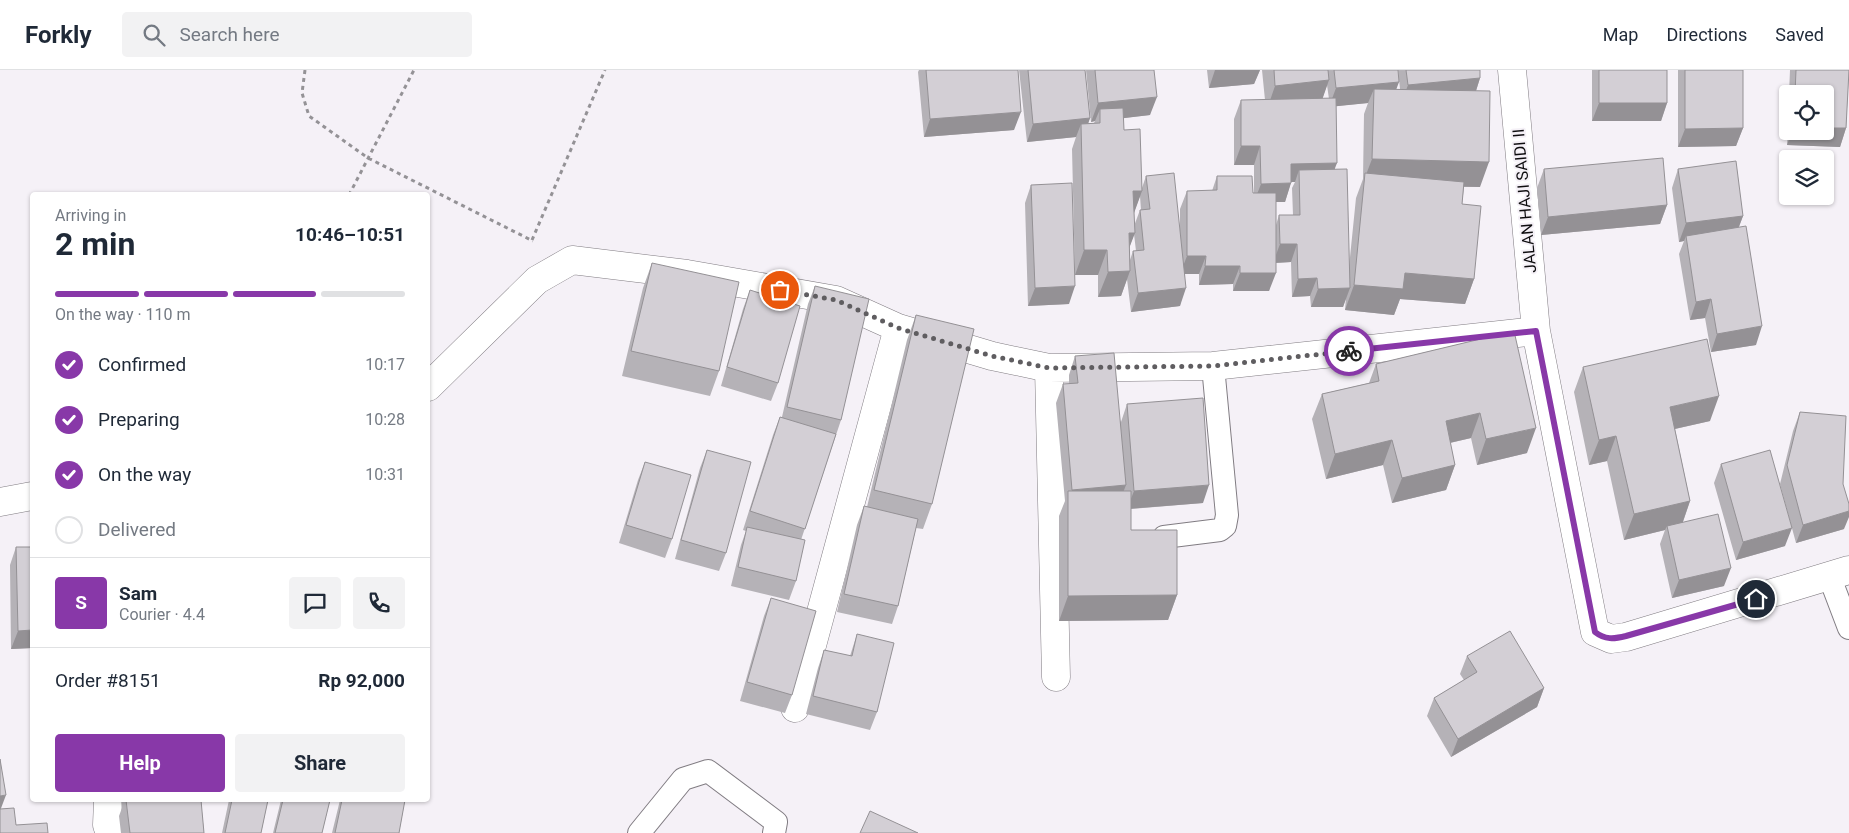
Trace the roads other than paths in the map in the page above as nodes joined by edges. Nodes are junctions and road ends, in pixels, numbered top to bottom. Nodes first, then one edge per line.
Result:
1 (1512, 70) edge
2 (898, 328) junction
3 (1536, 331) junction
4 (1213, 366) junction
5 (1049, 368) junction
6 (430, 385) edge
7 (30, 496) edge
8 (0, 502) edge
9 (1164, 537) edge
10 (1840, 574) edge
11 (1849, 628) edge
12 (1056, 677) dead end
13 (795, 708) edge
14 (108, 802) edge
15 (110, 833) edge
16 (639, 833) edge
17 (774, 833) edge

1 - 3 street, JALAN HAJI SAIDI II
2 - 5 street
2 - 6 street
2 - 13 street
3 - 4 street
3 - 10 street, JALAN HAJI SAIDI II
4 - 5 street
4 - 9 lane
5 - 12 street
7 - 8 street
10 - 11 lane
14 - 15 street
16 - 17 lane

